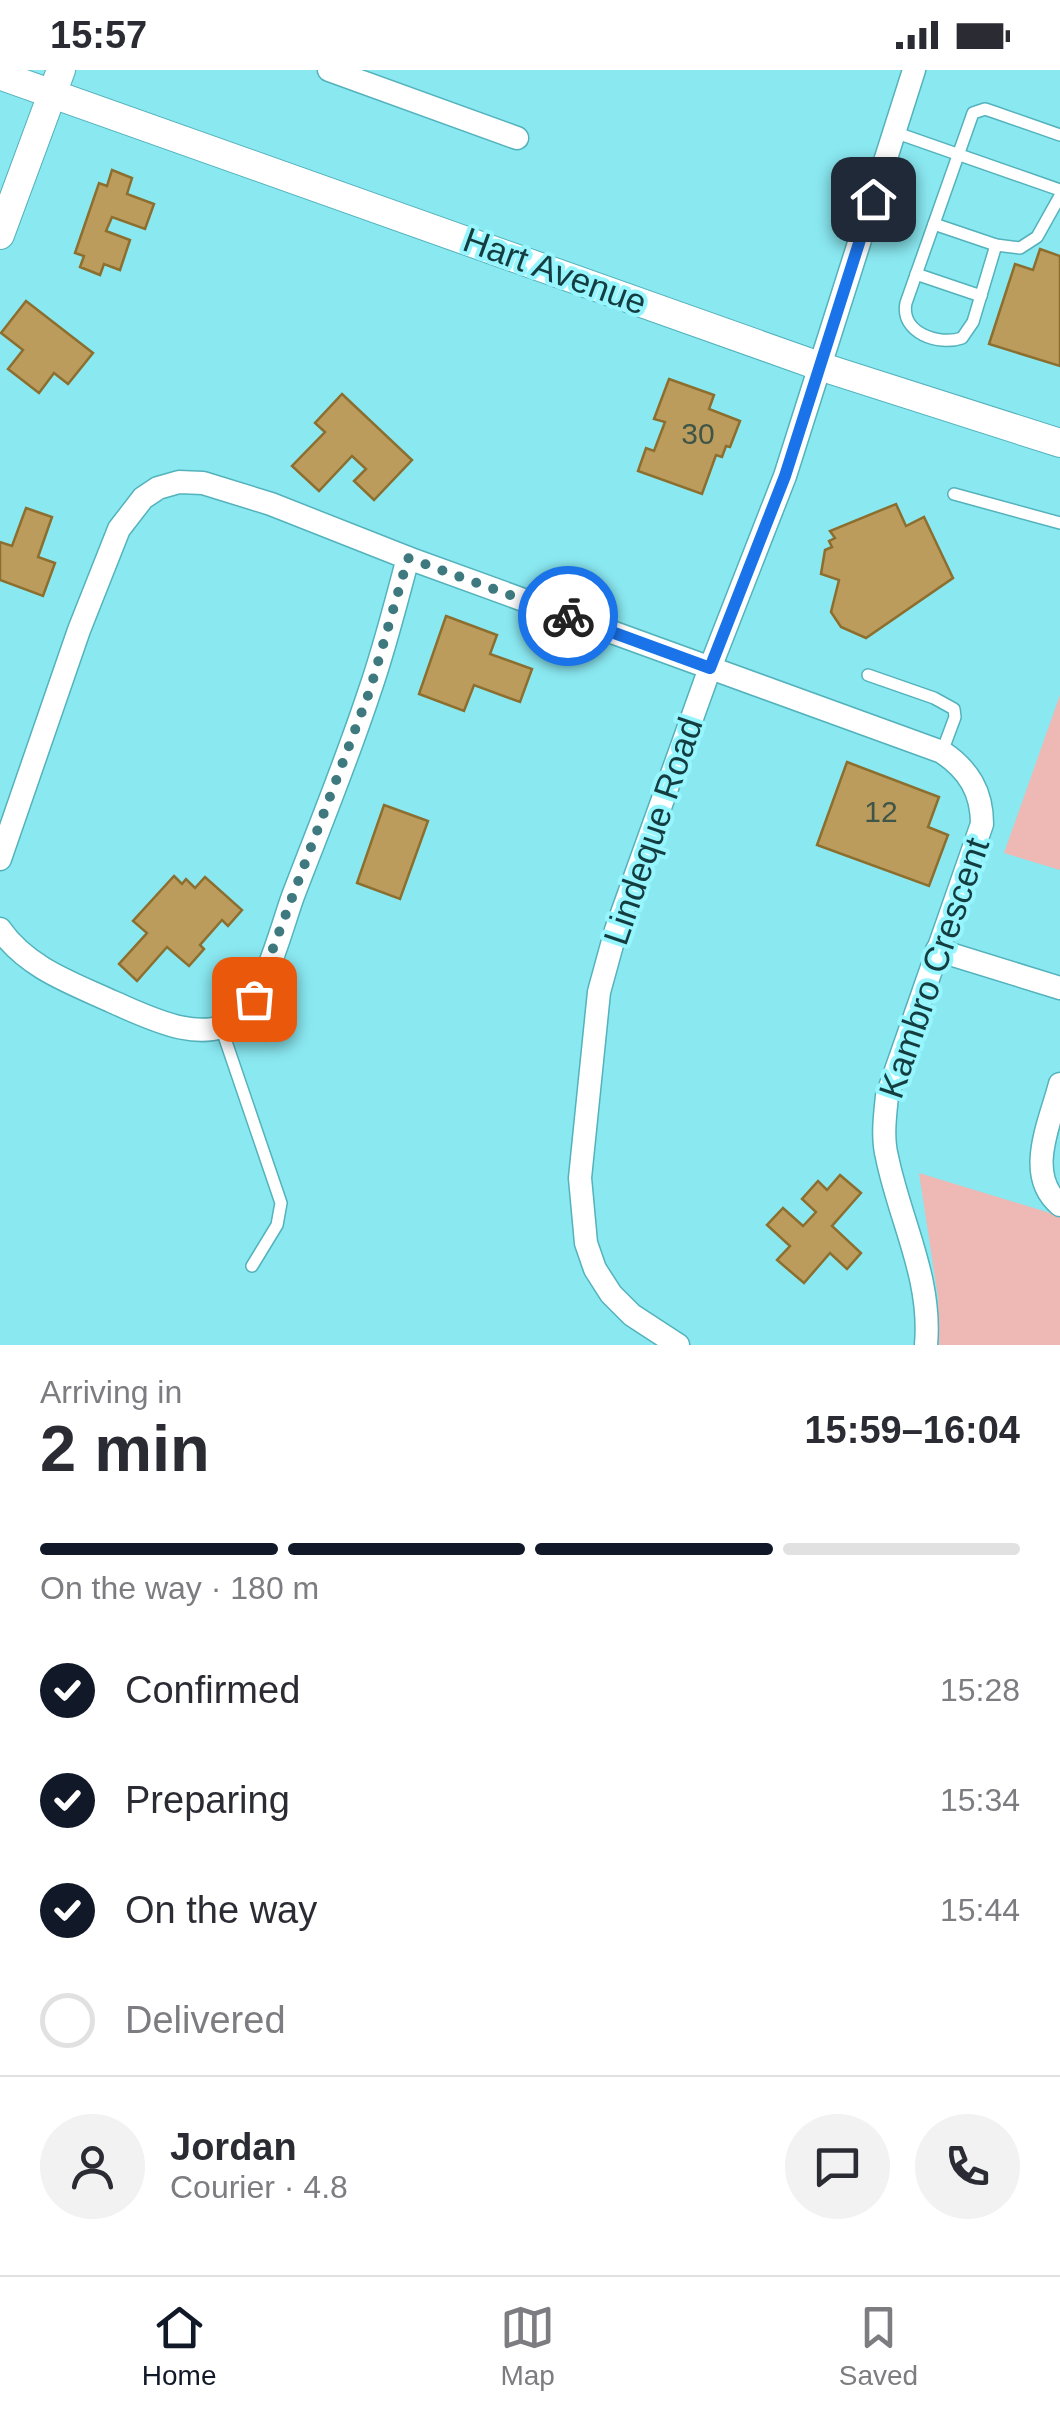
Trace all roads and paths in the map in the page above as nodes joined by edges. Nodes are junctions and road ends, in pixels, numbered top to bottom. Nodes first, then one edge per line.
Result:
1 (329, 70) edge
2 (914, 70) edge
3 (1, 76) edge
4 (56, 82) edge
5 (894, 132) junction
6 (1060, 135) edge
7 (517, 138) dead end
8 (957, 155) junction
9 (1060, 193) edge
10 (934, 224) junction
11 (0, 235) edge
12 (996, 245) junction
13 (916, 274) junction
14 (981, 296) junction
15 (819, 366) junction
16 (1060, 443) edge
17 (954, 494) dead end
18 (1060, 523) edge
19 (408, 558) junction
20 (710, 668) junction
21 (868, 675) dead end
22 (942, 752) junction
23 (0, 859) edge
24 (0, 929) edge
25 (937, 950) junction
26 (1060, 988) edge
27 (221, 1027) junction
28 (1060, 1084) edge
29 (1060, 1205) edge
30 (252, 1266) dead end
31 (678, 1345) edge
32 (926, 1345) edge

1 - 7 street
2 - 5 street, Lindeque Road
3 - 4 street, Hart Avenue
4 - 11 street
4 - 15 street, Hart Avenue
5 - 8 lane
5 - 15 street, Lindeque Road
6 - 8 lane
8 - 9 lane
8 - 10 lane
9 - 12 lane
10 - 12 lane
10 - 13 lane
12 - 14 lane
13 - 14 lane
13 - 14 lane
15 - 16 street, Hart Avenue
15 - 20 street, Lindeque Road
17 - 18 lane
19 - 20 street, Kambro Crescent
19 - 23 street, Kambro Crescent
19 - 27 street
20 - 22 street, Kambro Crescent
20 - 31 street, Lindeque Road
21 - 22 lane
22 - 25 street, Kambro Crescent
24 - 27 street
25 - 26 street
25 - 32 street, Kambro Crescent
27 - 30 lane
28 - 29 street

